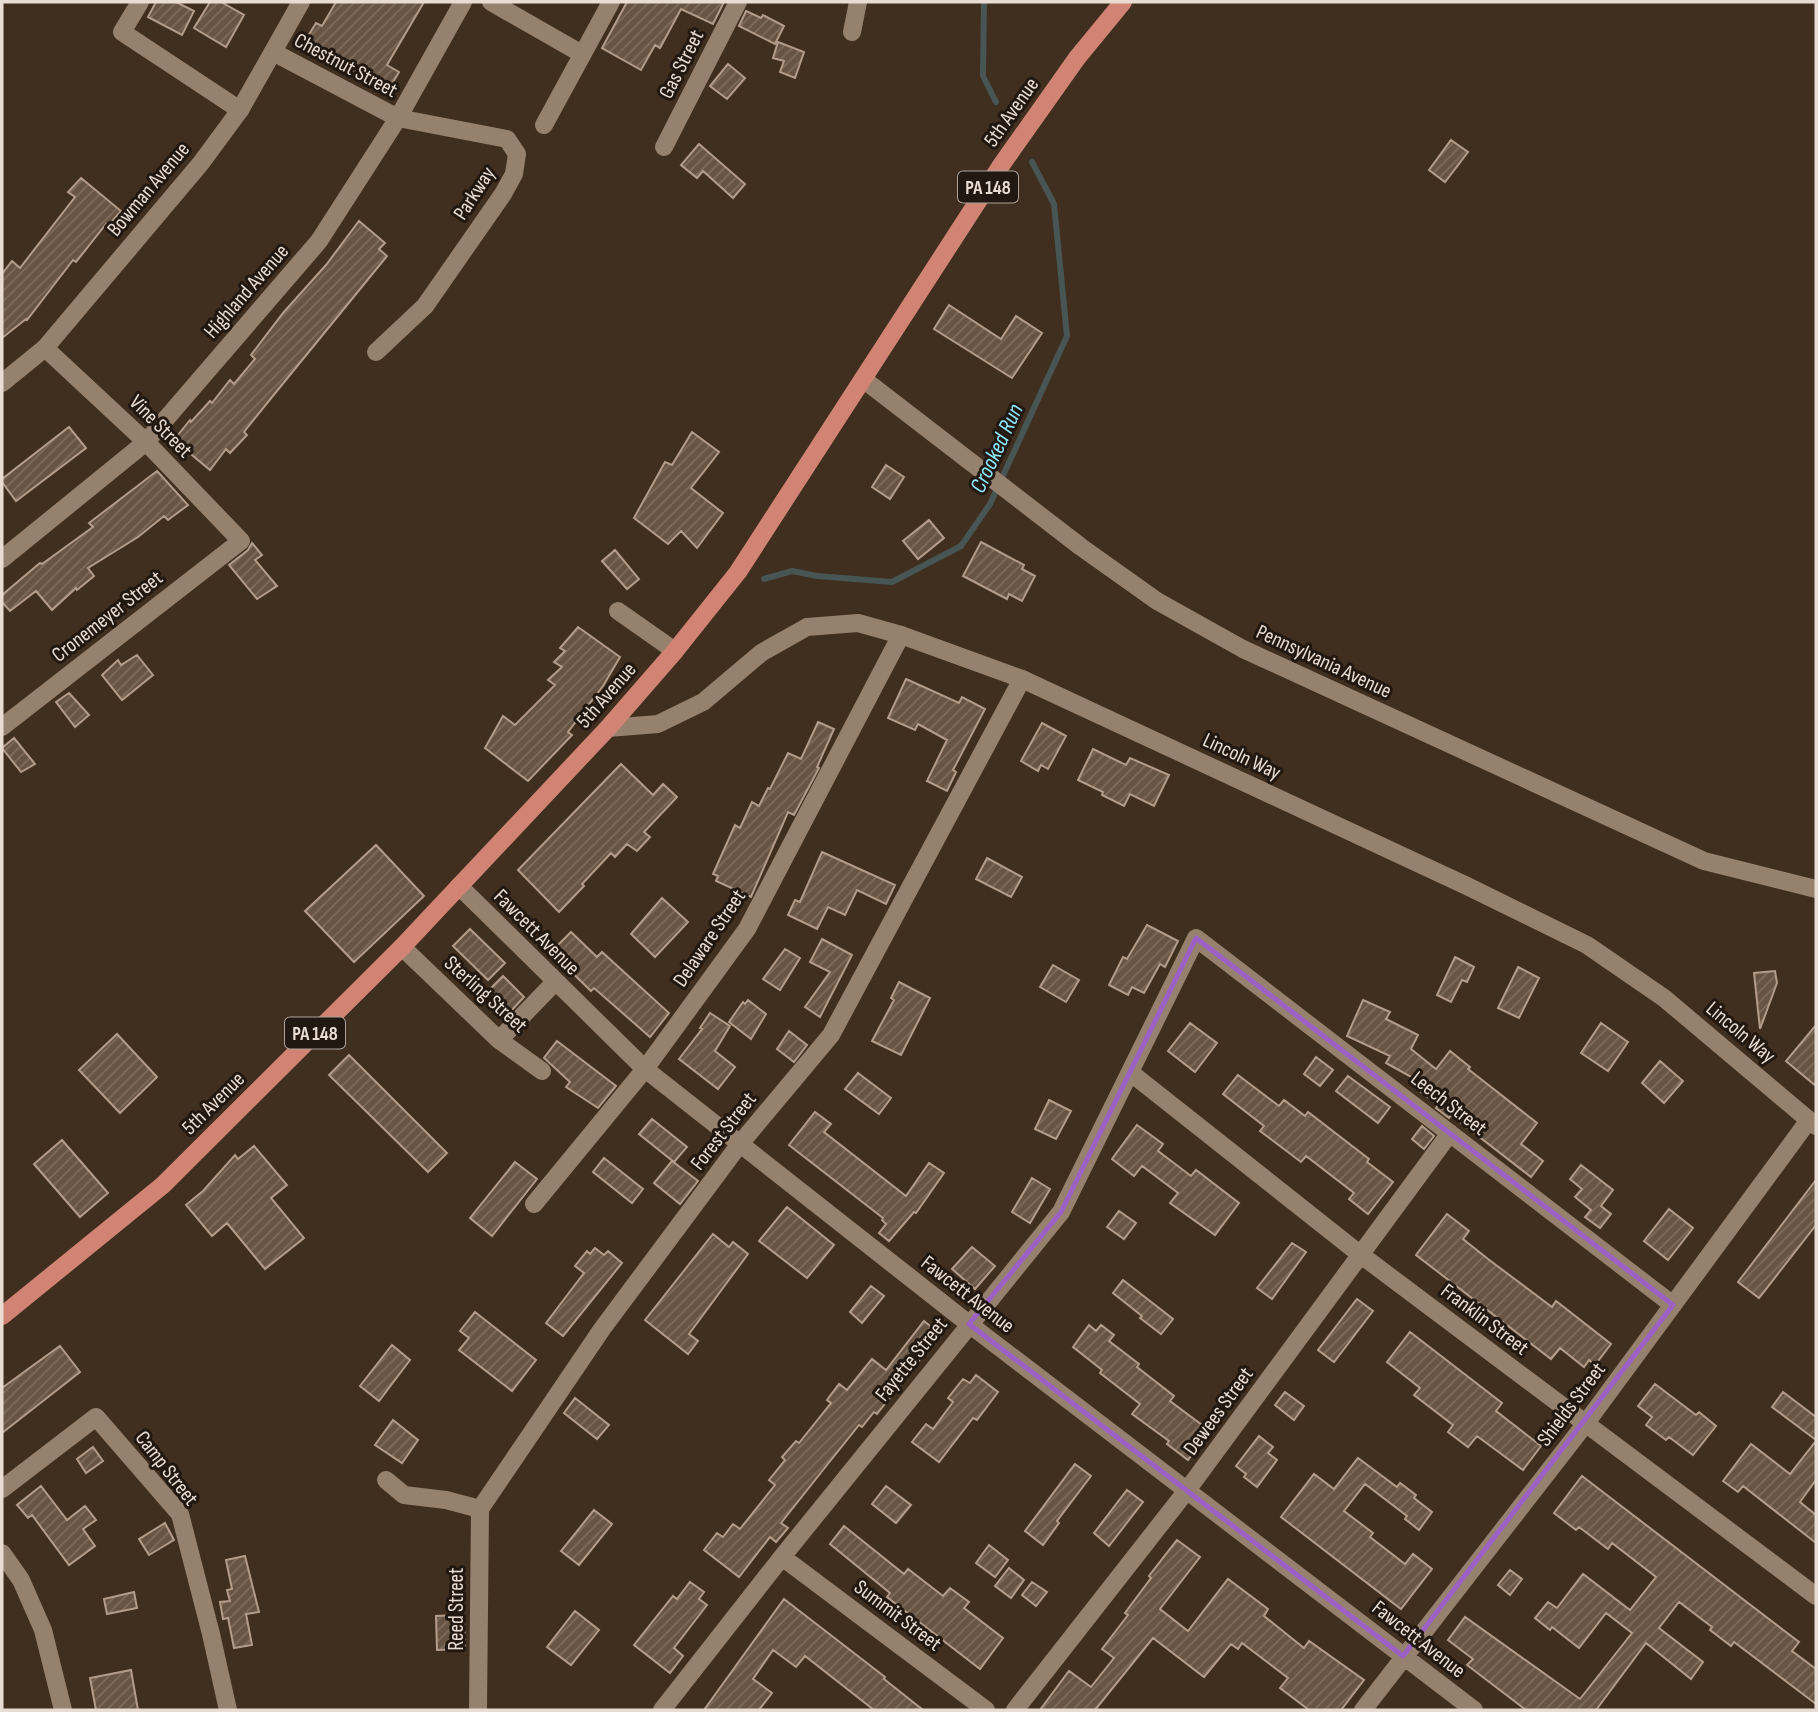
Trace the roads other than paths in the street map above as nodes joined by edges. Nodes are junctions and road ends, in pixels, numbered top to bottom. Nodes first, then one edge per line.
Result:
1 (140, 2) edge
2 (301, 2) edge
3 (463, 2) edge
4 (491, 2) edge
5 (611, 2) edge
6 (738, 2) edge
7 (858, 2) edge
8 (1123, 2) edge
9 (852, 32) dead end
10 (273, 52) junction
11 (582, 54) junction
12 (240, 110) junction
13 (398, 118) junction
14 (544, 125) dead end
15 (664, 147) dead end
16 (46, 348) junction
17 (376, 352) dead end
18 (863, 379) junction
19 (2, 383) edge
20 (146, 442) junction
21 (241, 541) joint
22 (2, 559) edge
23 (618, 611) dead end
24 (901, 635) junction
25 (675, 651) junction
26 (1022, 679) junction
27 (2, 727) edge
28 (608, 729) junction
29 (459, 887) junction
30 (1816, 889) edge
31 (1196, 938) joint
32 (402, 947) junction
33 (555, 982) junction
34 (499, 1040) junction
35 (645, 1069) junction
36 (542, 1071) dead end
37 (1131, 1073) junction
38 (1813, 1123) edge
39 (1450, 1133) junction
40 (739, 1145) junction
41 (534, 1203) dead end
42 (1361, 1255) junction
43 (1673, 1305) junction
44 (2, 1315) edge
45 (969, 1324) junction
46 (1586, 1423) junction
47 (386, 1480) dead end
48 (2, 1489) edge
49 (1188, 1489) junction
50 (480, 1508) junction
51 (2, 1553) edge
52 (782, 1557) junction
53 (1816, 1596) edge
54 (1403, 1657) junction
55 (63, 1710) edge
56 (228, 1710) edge
57 (478, 1710) edge
58 (662, 1710) edge
59 (986, 1710) edge
60 (1015, 1710) edge
61 (1363, 1710) edge
62 (1474, 1710) edge

1 - 12 street
2 - 10 street, Bowman Avenue
3 - 13 street, Highland Avenue
4 - 11 street
5 - 11 street
6 - 15 street, Gas Street
7 - 9 street
8 - 18 main road, 5th Avenue / PA 148
10 - 12 street, Bowman Avenue
10 - 13 street, Chestnut Street
11 - 14 street
12 - 16 street, Bowman Avenue
13 - 17 street, Parkway
13 - 20 street, Highland Avenue
16 - 19 street, Bowman Avenue
16 - 20 street, Vine Street
18 - 25 main road, 5th Avenue / PA 148
18 - 30 street, Pennsylvania Avenue
20 - 21 street, Vine Street
20 - 22 street, Highland Avenue
21 - 27 street, Cronemeyer Street
23 - 25 street
24 - 26 street, Lincoln Way
24 - 28 street, Lincoln Way
24 - 35 street, Delaware Street
25 - 28 main road, 5th Avenue / PA 148
26 - 38 street, Lincoln Way
26 - 40 street, Forest Street
28 - 29 main road, 5th Avenue / PA 148
29 - 32 main road, 5th Avenue / PA 148
29 - 33 street, Fawcett Avenue
31 - 37 street, Fayette Street
31 - 39 street, Leech Street
32 - 34 street, Sterling Street
32 - 44 main road, 5th Avenue / PA 148
33 - 34 street
33 - 35 street, Fawcett Avenue
34 - 36 street, Sterling Street
35 - 40 street, Fawcett Avenue
35 - 41 street, Delaware Street
37 - 42 street, Franklin Street
37 - 45 street, Fayette Street
38 - 43 street, Shields Street
39 - 42 street, Dewees Street
39 - 43 street, Leech Street
40 - 45 street, Fawcett Avenue
40 - 50 street, Forest Street
42 - 46 street, Franklin Street
42 - 49 street, Dewees Street
43 - 46 street, Shields Street
45 - 49 street, Fawcett Avenue
45 - 52 street, Fayette Street
46 - 53 street, Franklin Street
46 - 54 street, Shields Street
47 - 50 street
48 - 56 street, Camp Street
49 - 54 street, Fawcett Avenue
49 - 60 street, Dewees Street
50 - 57 street, Reed Street
51 - 55 street
52 - 58 street, Fayette Street
52 - 59 street, Summit Street
54 - 61 street, Shields Street
54 - 62 street, Fawcett Avenue

